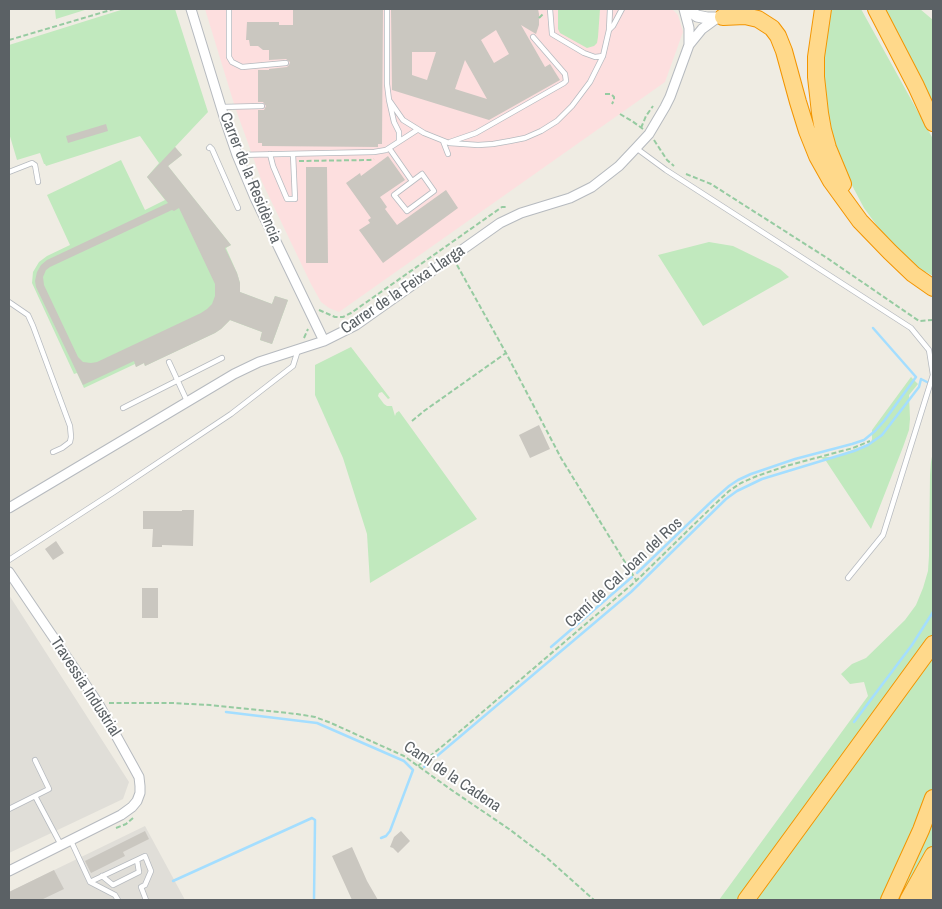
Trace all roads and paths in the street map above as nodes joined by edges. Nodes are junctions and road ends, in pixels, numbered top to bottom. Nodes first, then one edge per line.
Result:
1 (114, 9) edge
2 (191, 9) edge
3 (229, 9) edge
4 (387, 9) edge
5 (550, 9) edge
6 (610, 9) edge
7 (622, 9) edge
8 (685, 9) edge
9 (738, 9) edge
10 (823, 9) edge
11 (867, 9) edge
12 (876, 9) edge
13 (720, 17) junction
14 (609, 30) junction
15 (533, 37) dead end
16 (9, 40) edge
17 (689, 45) junction
18 (603, 56) junction
19 (286, 63) dead end
20 (916, 86) junction
21 (606, 94) dead end
22 (389, 100) junction
23 (612, 104) dead end
24 (262, 106) dead end
25 (653, 106) dead end
26 (221, 107) junction
27 (620, 114) dead end
28 (933, 123) edge
29 (417, 130) junction
30 (652, 138) dead end
31 (398, 141) junction
32 (446, 142) junction
33 (209, 148) dead end
34 (389, 148) junction
35 (636, 148) junction
36 (270, 154) junction
37 (293, 154) junction
38 (448, 154) dead end
39 (237, 155) junction
40 (663, 159) dead end
41 (667, 160) junction
42 (678, 170) dead end
43 (9, 172) edge
44 (686, 174) dead end
45 (412, 181) junction
46 (38, 182) dead end
47 (506, 207) dead end
48 (238, 208) dead end
49 (874, 235) junction
50 (452, 257) junction
51 (933, 288) edge
52 (9, 302) edge
53 (318, 310) dead end
54 (933, 320) edge
55 (324, 341) junction
56 (298, 350) junction
57 (506, 353) junction
58 (222, 358) dead end
59 (169, 362) dead end
60 (177, 380) junction
61 (187, 401) junction
62 (123, 408) dead end
63 (412, 421) dead end
64 (870, 441) dead end
65 (54, 452) dead end
66 (9, 508) edge
67 (9, 560) edge
68 (9, 572) edge
69 (848, 578) dead end
70 (636, 581) junction
71 (933, 644) edge
72 (98, 703) junction
73 (35, 760) dead end
74 (418, 766) junction
75 (35, 796) junction
76 (933, 798) edge
77 (9, 809) edge
78 (134, 812) junction
79 (110, 831) dead end
80 (70, 840) junction
81 (61, 845) junction
82 (933, 855) edge
83 (137, 860) junction
84 (9, 871) edge
85 (102, 876) junction
86 (933, 880) edge
87 (90, 882) junction
88 (118, 900) edge
89 (146, 900) edge
90 (594, 900) edge
91 (747, 900) edge
92 (889, 900) edge
93 (908, 900) edge
94 (923, 900) edge

1 - 16 path
2 - 26 street, Carrer de la Residència
3 - 19 lane
4 - 22 lane
5 - 18 lane
6 - 14 lane
7 - 14 lane
8 - 13 street
8 - 17 street, Carrer de la Feixa Llarga
9 - 13 street
10 - 49 highway
11 - 20 highway
12 - 20 highway
13 - 17 street, Carrer de la Feixa Llarga
13 - 49 highway
14 - 18 lane
15 - 32 lane
17 - 35 street, Carrer de la Feixa Llarga
18 - 32 lane
20 - 28 highway
21 - 23 path
22 - 29 lane
22 - 31 lane
24 - 26 lane
25 - 27 path
26 - 39 street, Carrer de la Residència
29 - 31 lane
29 - 32 lane
30 - 41 path
31 - 34 lane
32 - 38 lane
33 - 48 lane
34 - 37 lane
34 - 45 lane
35 - 50 street, Carrer de la Feixa Llarga
35 - 69 lane
36 - 37 lane
36 - 37 lane
36 - 39 lane
39 - 55 street, Carrer de la Residència
40 - 41 path
41 - 42 path
43 - 46 lane
44 - 54 path
45 - 45 lane
47 - 53 path, Carrer de la Feixa Llarga
49 - 51 highway
50 - 55 street, Carrer de la Feixa Llarga
50 - 57 path
52 - 65 lane
55 - 56 street, Carrer de la Feixa Llarga
56 - 61 street, Carrer de la Feixa Llarga
56 - 67 lane
57 - 63 path
57 - 70 path
58 - 60 lane
59 - 60 lane
60 - 61 lane
60 - 62 lane
61 - 66 street, Carrer de la Feixa Llarga
64 - 70 path, Camí de Cal Joan del Ros
68 - 72 street, Travessia Industrial
70 - 74 path, Camí de Cal Joan del Ros
71 - 91 highway
72 - 74 path, Camí de la Cadena
72 - 78 street, Travessia Industrial
73 - 75 lane
74 - 90 path, Camí de la Cadena
75 - 77 lane
75 - 81 lane
76 - 92 highway
78 - 79 path
78 - 80 street
80 - 81 street
80 - 87 lane
81 - 84 street
82 - 93 highway
83 - 85 lane
83 - 85 lane
83 - 89 lane
85 - 87 lane
86 - 94 highway
87 - 88 lane

